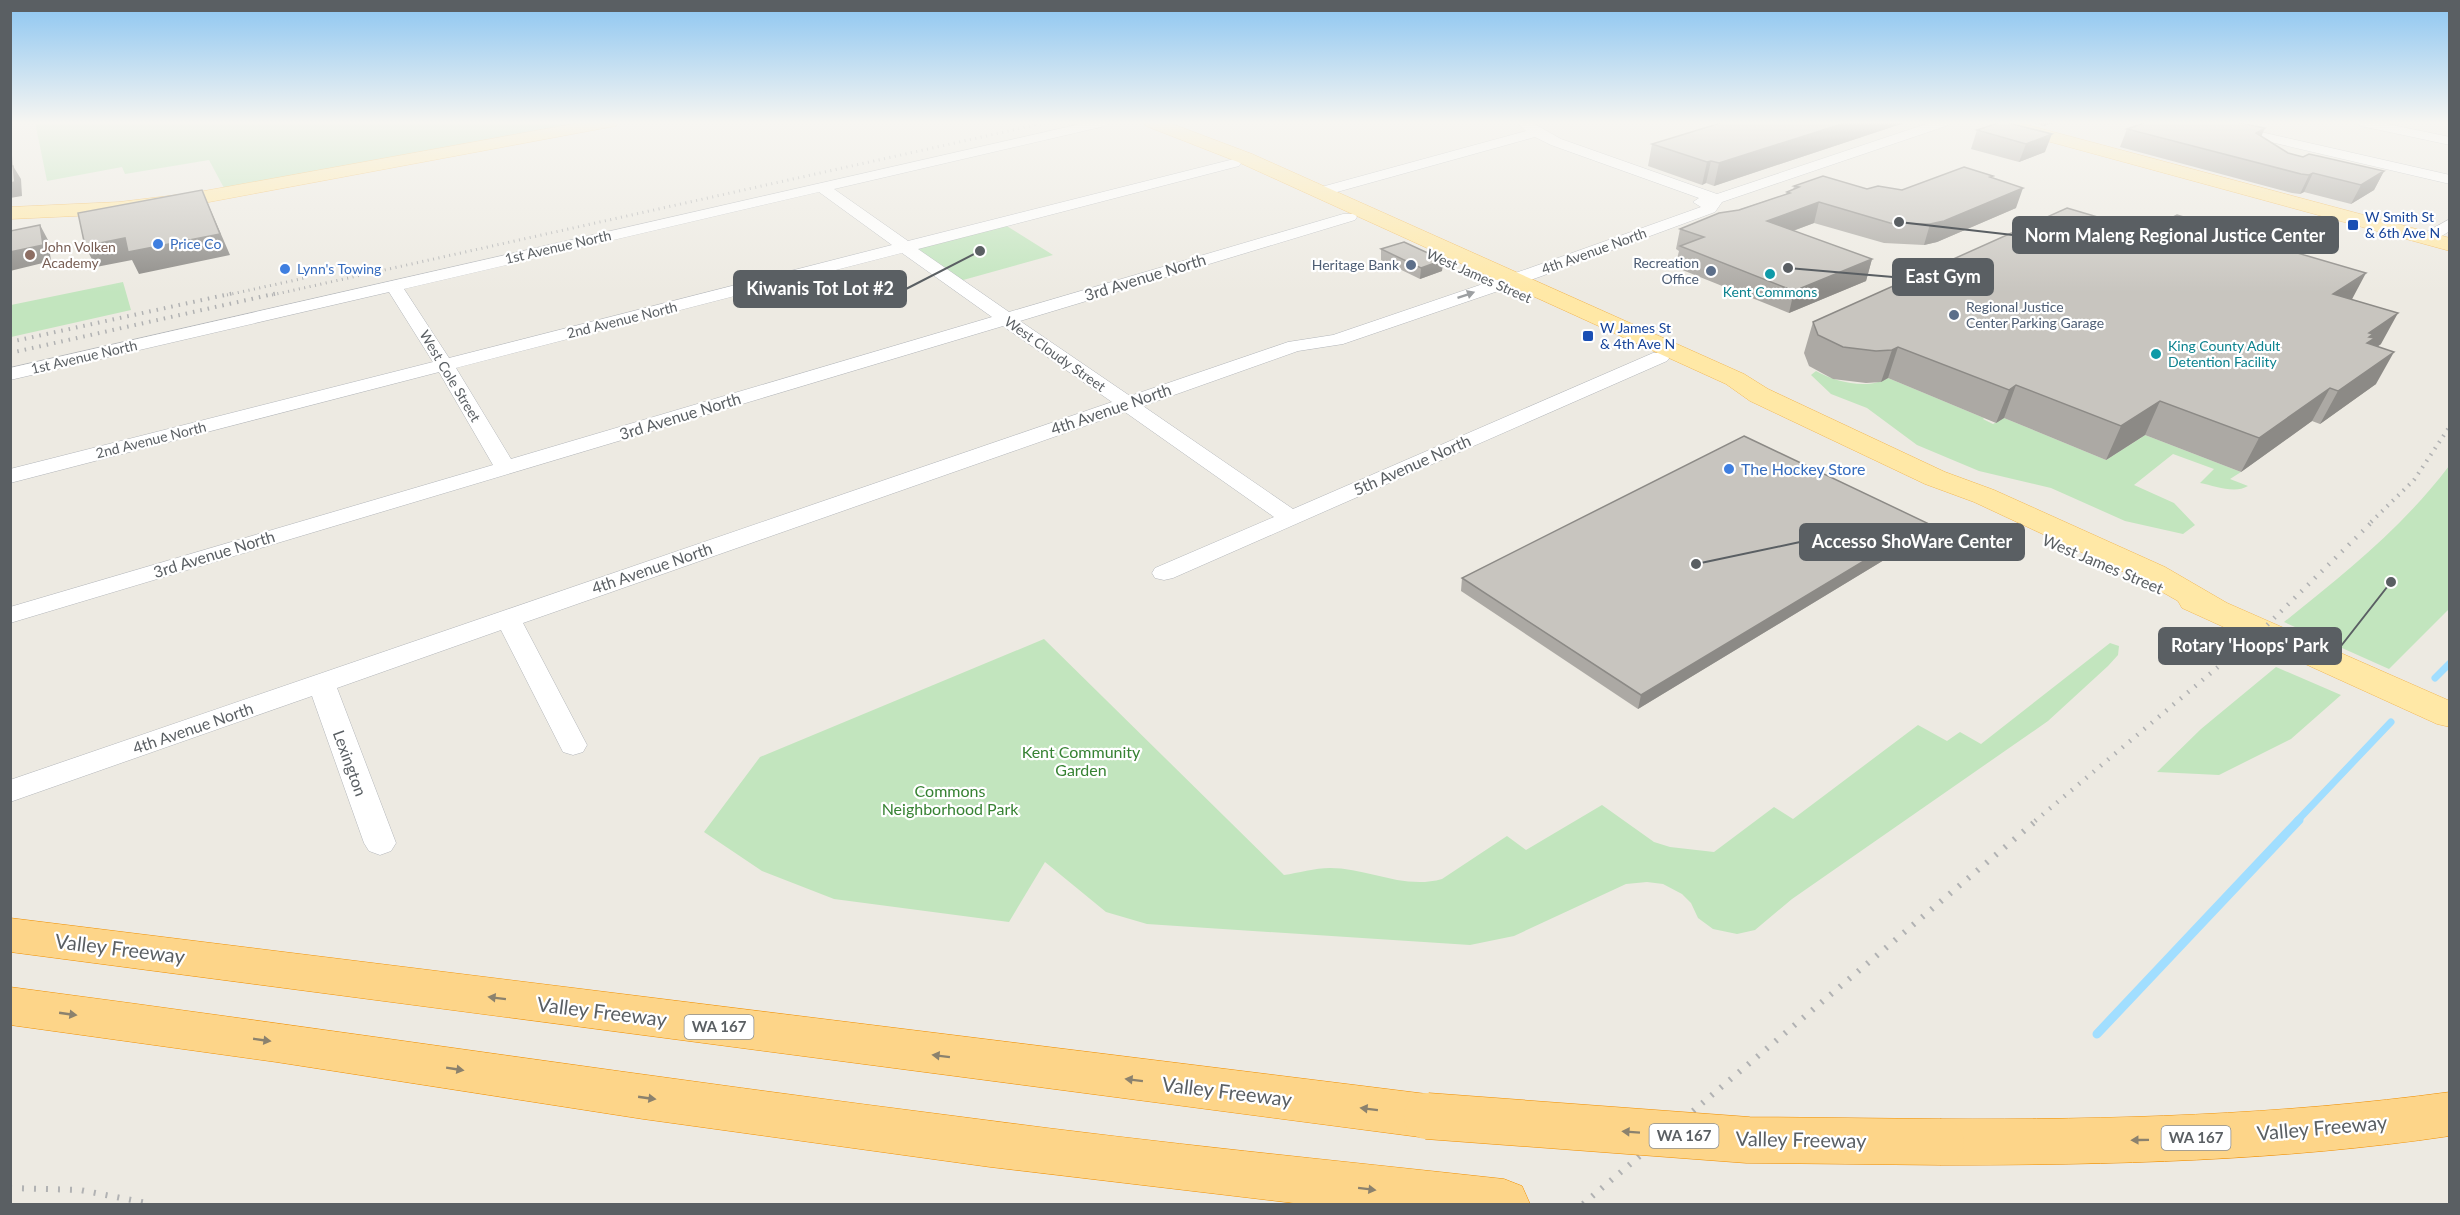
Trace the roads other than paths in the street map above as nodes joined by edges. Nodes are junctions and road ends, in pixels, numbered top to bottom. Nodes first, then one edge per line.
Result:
1 (303, 179) edge
2 (857, 179) edge
3 (1173, 179) edge
4 (1267, 179) edge
5 (1278, 179) edge
6 (1290, 179) edge
7 (1367, 179) edge
8 (1660, 179) edge
9 (1777, 179) edge
10 (2208, 179) edge
11 (821, 187) junction
12 (1319, 192) junction
13 (1717, 199) junction
14 (10, 213) edge
15 (1349, 217) junction
16 (2450, 224) edge
17 (2427, 238) junction
18 (2450, 245) edge
19 (907, 247) junction
20 (1497, 278) junction
21 (393, 285) junction
22 (1005, 319) junction
23 (1660, 357) junction
24 (445, 366) junction
25 (10, 374) edge
26 (1759, 395) junction
27 (1126, 404) junction
28 (505, 467) junction
29 (10, 476) edge
30 (1291, 518) junction
31 (1164, 573) dead end
32 (10, 615) edge
33 (508, 618) junction
34 (321, 683) junction
35 (2450, 714) edge
36 (573, 745) dead end
37 (10, 791) edge
38 (380, 843) dead end
39 (10, 935) edge
40 (10, 1006) edge
41 (2450, 1114) edge
42 (1504, 1204) edge

1 - 14 main road
2 - 11 street, 1st Avenue North
3 - 19 street, 2nd Avenue North
4 - 15 main road, West James Street
5 - 12 main road
6 - 12 main road, West James Street
7 - 12 street
8 - 13 street
9 - 13 street, 4th Avenue North
10 - 17 main road
11 - 19 street, West Cloudy Street
11 - 21 street, 1st Avenue North
12 - 20 main road, West James Street
13 - 20 street, 4th Avenue North
15 - 20 main road, West James Street
15 - 22 street, 3rd Avenue North
16 - 17 street
17 - 18 main road
19 - 22 street, West Cloudy Street
19 - 24 street, 2nd Avenue North
20 - 23 main road, West James Street
20 - 26 main road, West James Street
20 - 27 street, 4th Avenue North
21 - 24 street, West Cole Street
21 - 25 street, 1st Avenue North
22 - 27 street, West Cloudy Street
22 - 28 street, 3rd Avenue North
23 - 26 main road, West James Street
23 - 30 street, 5th Avenue North
24 - 28 street, West Cole Street
24 - 29 street, 2nd Avenue North
26 - 35 main road, West James Street
27 - 30 street, West Cloudy Street
27 - 33 street, 4th Avenue North
28 - 32 street, 3rd Avenue North
30 - 31 street, 5th Avenue North
33 - 34 street, 4th Avenue North
33 - 36 street
34 - 37 street, 4th Avenue North
34 - 38 street, Lexington
41 -> 39 highway, Valley Freeway / WA 167, bridge
40 -> 42 highway

